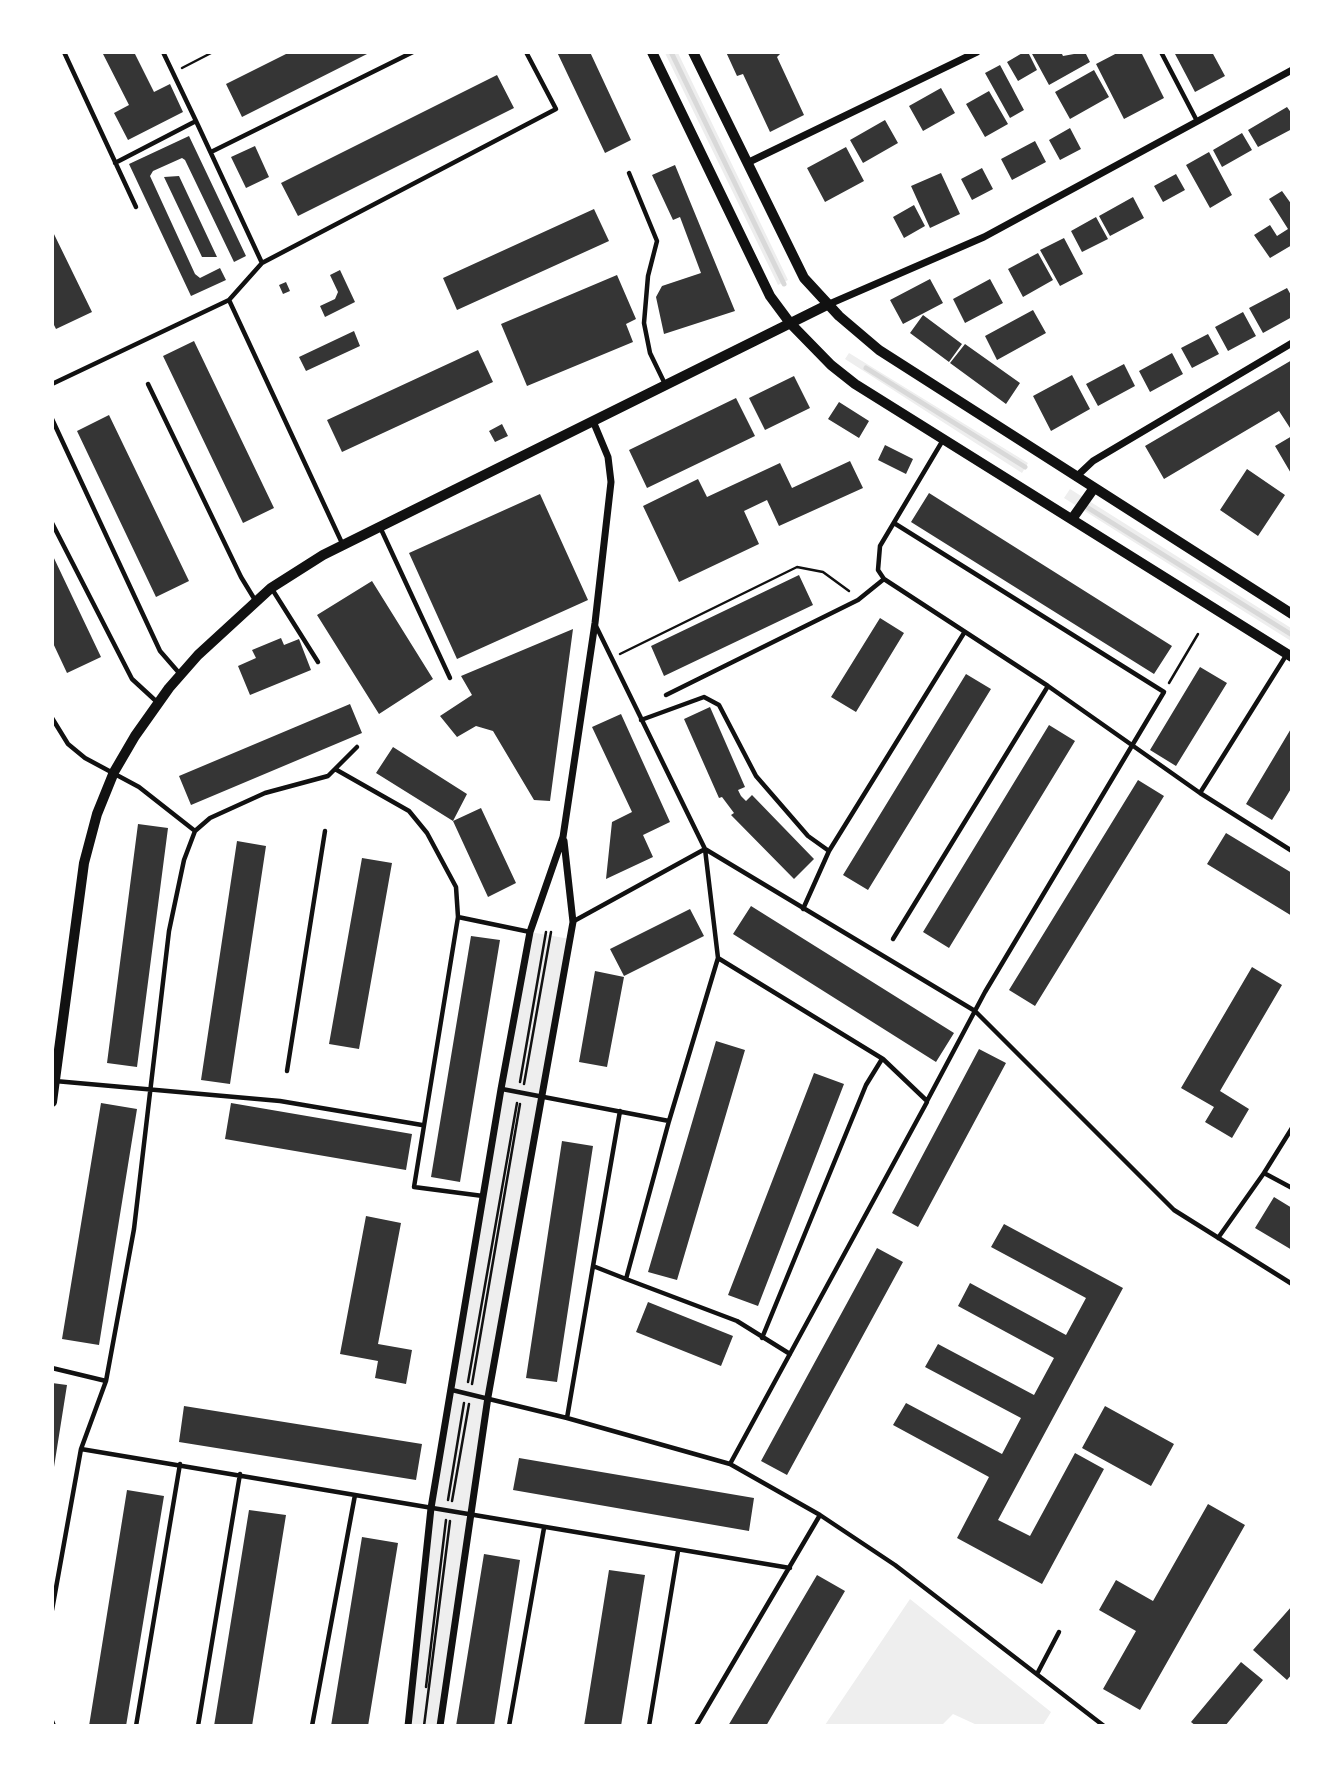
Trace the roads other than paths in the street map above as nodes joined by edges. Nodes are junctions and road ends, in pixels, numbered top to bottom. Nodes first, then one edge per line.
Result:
1 (64, 52) edge
2 (163, 52) edge
3 (413, 52) edge
4 (526, 52) edge
5 (652, 52) edge
6 (693, 52) edge
7 (977, 52) edge
8 (1161, 52) edge
9 (1292, 70) edge
10 (196, 121) junction
11 (1197, 121) junction
12 (211, 152) junction
13 (115, 163) junction
14 (747, 163) junction
15 (629, 173) dead end
16 (136, 207) dead end
17 (262, 263) junction
18 (229, 300) junction
19 (827, 305) junction
20 (790, 323) junction
21 (1292, 343) edge
22 (52, 384) edge
23 (148, 384) dead end
24 (666, 385) junction
25 (52, 419) edge
26 (593, 421) junction
27 (943, 439) junction
28 (1076, 477) junction
29 (1094, 488) junction
30 (1072, 519) junction
31 (52, 523) edge
32 (894, 523) junction
33 (380, 526) junction
34 (343, 544) junction
35 (884, 579) junction
36 (271, 588) junction
37 (256, 601) junction
38 (1292, 614) edge
39 (595, 623) junction
40 (964, 633) junction
41 (1289, 655) edge
42 (318, 663) dead end
43 (180, 674) junction
44 (450, 678) dead end
45 (1048, 686) junction
46 (666, 695) dead end
47 (158, 702) junction
48 (52, 718) edge
49 (641, 720) junction
50 (357, 747) dead end
51 (1130, 747) junction
52 (335, 769) junction
53 (114, 772) junction
54 (1200, 793) junction
55 (195, 831) junction
56 (325, 831) dead end
57 (564, 837) junction
58 (705, 849) junction
59 (829, 851) junction
60 (1292, 851) edge
61 (803, 909) junction
62 (458, 917) junction
63 (573, 922) junction
64 (530, 932) junction
65 (893, 939) dead end
66 (718, 958) junction
67 (975, 1011) junction
68 (883, 1059) junction
69 (287, 1071) dead end
70 (55, 1081) junction
71 (151, 1088) junction
72 (501, 1089) junction
73 (542, 1097) junction
74 (53, 1100) edge
75 (927, 1101) junction
76 (621, 1111) junction
77 (669, 1121) junction
78 (422, 1125) junction
79 (1292, 1128) edge
80 (1264, 1173) junction
81 (1292, 1188) edge
82 (484, 1196) junction
83 (1218, 1238) junction
84 (593, 1266) junction
85 (626, 1279) junction
86 (1292, 1284) edge
87 (762, 1338) junction
88 (790, 1354) junction
89 (52, 1368) edge
90 (106, 1381) junction
91 (452, 1390) junction
92 (488, 1397) junction
93 (567, 1418) junction
94 (81, 1449) junction
95 (180, 1464) junction
96 (730, 1464) junction
97 (240, 1475) junction
98 (355, 1495) junction
99 (431, 1508) junction
100 (469, 1514) junction
101 (820, 1515) junction
102 (544, 1528) junction
103 (678, 1551) junction
104 (790, 1568) junction
105 (52, 1610) edge
106 (1059, 1632) dead end
107 (1037, 1674) junction
108 (136, 1726) edge
109 (198, 1726) edge
110 (312, 1726) edge
111 (408, 1726) edge
112 (440, 1726) edge
113 (509, 1726) edge
114 (649, 1726) edge
115 (696, 1726) edge
116 (1104, 1726) edge

1 - 13 lane
2 - 10 lane
3 - 12 lane
4 - 17 lane
5 - 20 main road
6 - 14 main road
7 - 14 street
8 - 11 lane
9 - 11 street
10 - 12 lane
10 - 13 lane
11 - 19 street
12 - 17 lane
13 - 16 lane
14 - 19 main road
15 - 24 lane
17 - 18 lane
18 - 22 lane
18 - 34 lane
19 - 20 main road
19 - 28 main road
20 - 24 main road
20 - 27 main road
21 - 28 street
23 - 37 lane
24 - 26 main road
25 - 43 lane
26 - 33 main road
26 - 39 street
27 - 30 main road
27 - 32 lane
28 - 29 main road
29 - 30 main road
29 - 38 main road
30 - 41 main road
31 - 47 lane
32 - 35 lane
32 - 51 lane
33 - 34 main road
33 - 44 lane
34 - 36 main road
35 - 40 lane
35 - 46 lane
36 - 37 main road
36 - 42 lane
37 - 43 main road
39 - 49 lane
39 - 57 street
40 - 45 lane
40 - 59 lane
41 - 54 lane
43 - 47 main road
45 - 51 lane
45 - 65 lane
47 - 53 main road
48 - 53 lane
49 - 58 lane
49 - 59 lane
50 - 52 lane
51 - 54 lane
51 - 67 lane
52 - 55 lane
52 - 62 lane
53 - 55 lane
53 - 70 main road
54 - 60 lane
55 - 71 lane
56 - 69 lane
57 - 63 street
57 - 64 street
58 - 61 lane
58 - 63 lane
58 - 66 lane
59 - 61 lane
61 - 67 lane
62 - 64 lane
62 - 78 lane
63 - 73 street
64 - 72 street
66 - 68 lane
66 - 77 lane
67 - 75 lane
67 - 83 lane
68 - 75 lane
68 - 87 lane
70 - 71 lane
70 - 74 main road
71 - 78 lane
71 - 90 lane
72 - 73 lane
72 - 82 street
73 - 76 lane
73 - 92 street
75 - 88 lane
76 - 77 lane
76 - 84 lane
77 - 85 lane
78 - 82 lane
79 - 80 lane
80 - 81 lane
80 - 83 lane
82 - 91 street
83 - 86 lane
84 - 85 lane
84 - 93 lane
85 - 87 lane
87 - 88 lane
88 - 96 lane
89 - 90 lane
90 - 94 lane
91 - 92 lane
91 - 99 street
92 - 93 lane
92 - 100 street
93 - 96 lane
94 - 95 lane
94 - 105 lane
95 - 97 lane
95 - 108 lane
96 - 101 lane
97 - 98 lane
97 - 109 lane
98 - 99 lane
98 - 110 lane
99 - 100 lane
99 - 111 street
100 - 102 lane
100 - 112 street
101 - 104 lane
101 - 107 lane
102 - 103 lane
102 - 113 lane
103 - 104 lane
103 - 114 lane
104 - 115 lane
106 - 107 lane
107 - 116 lane

